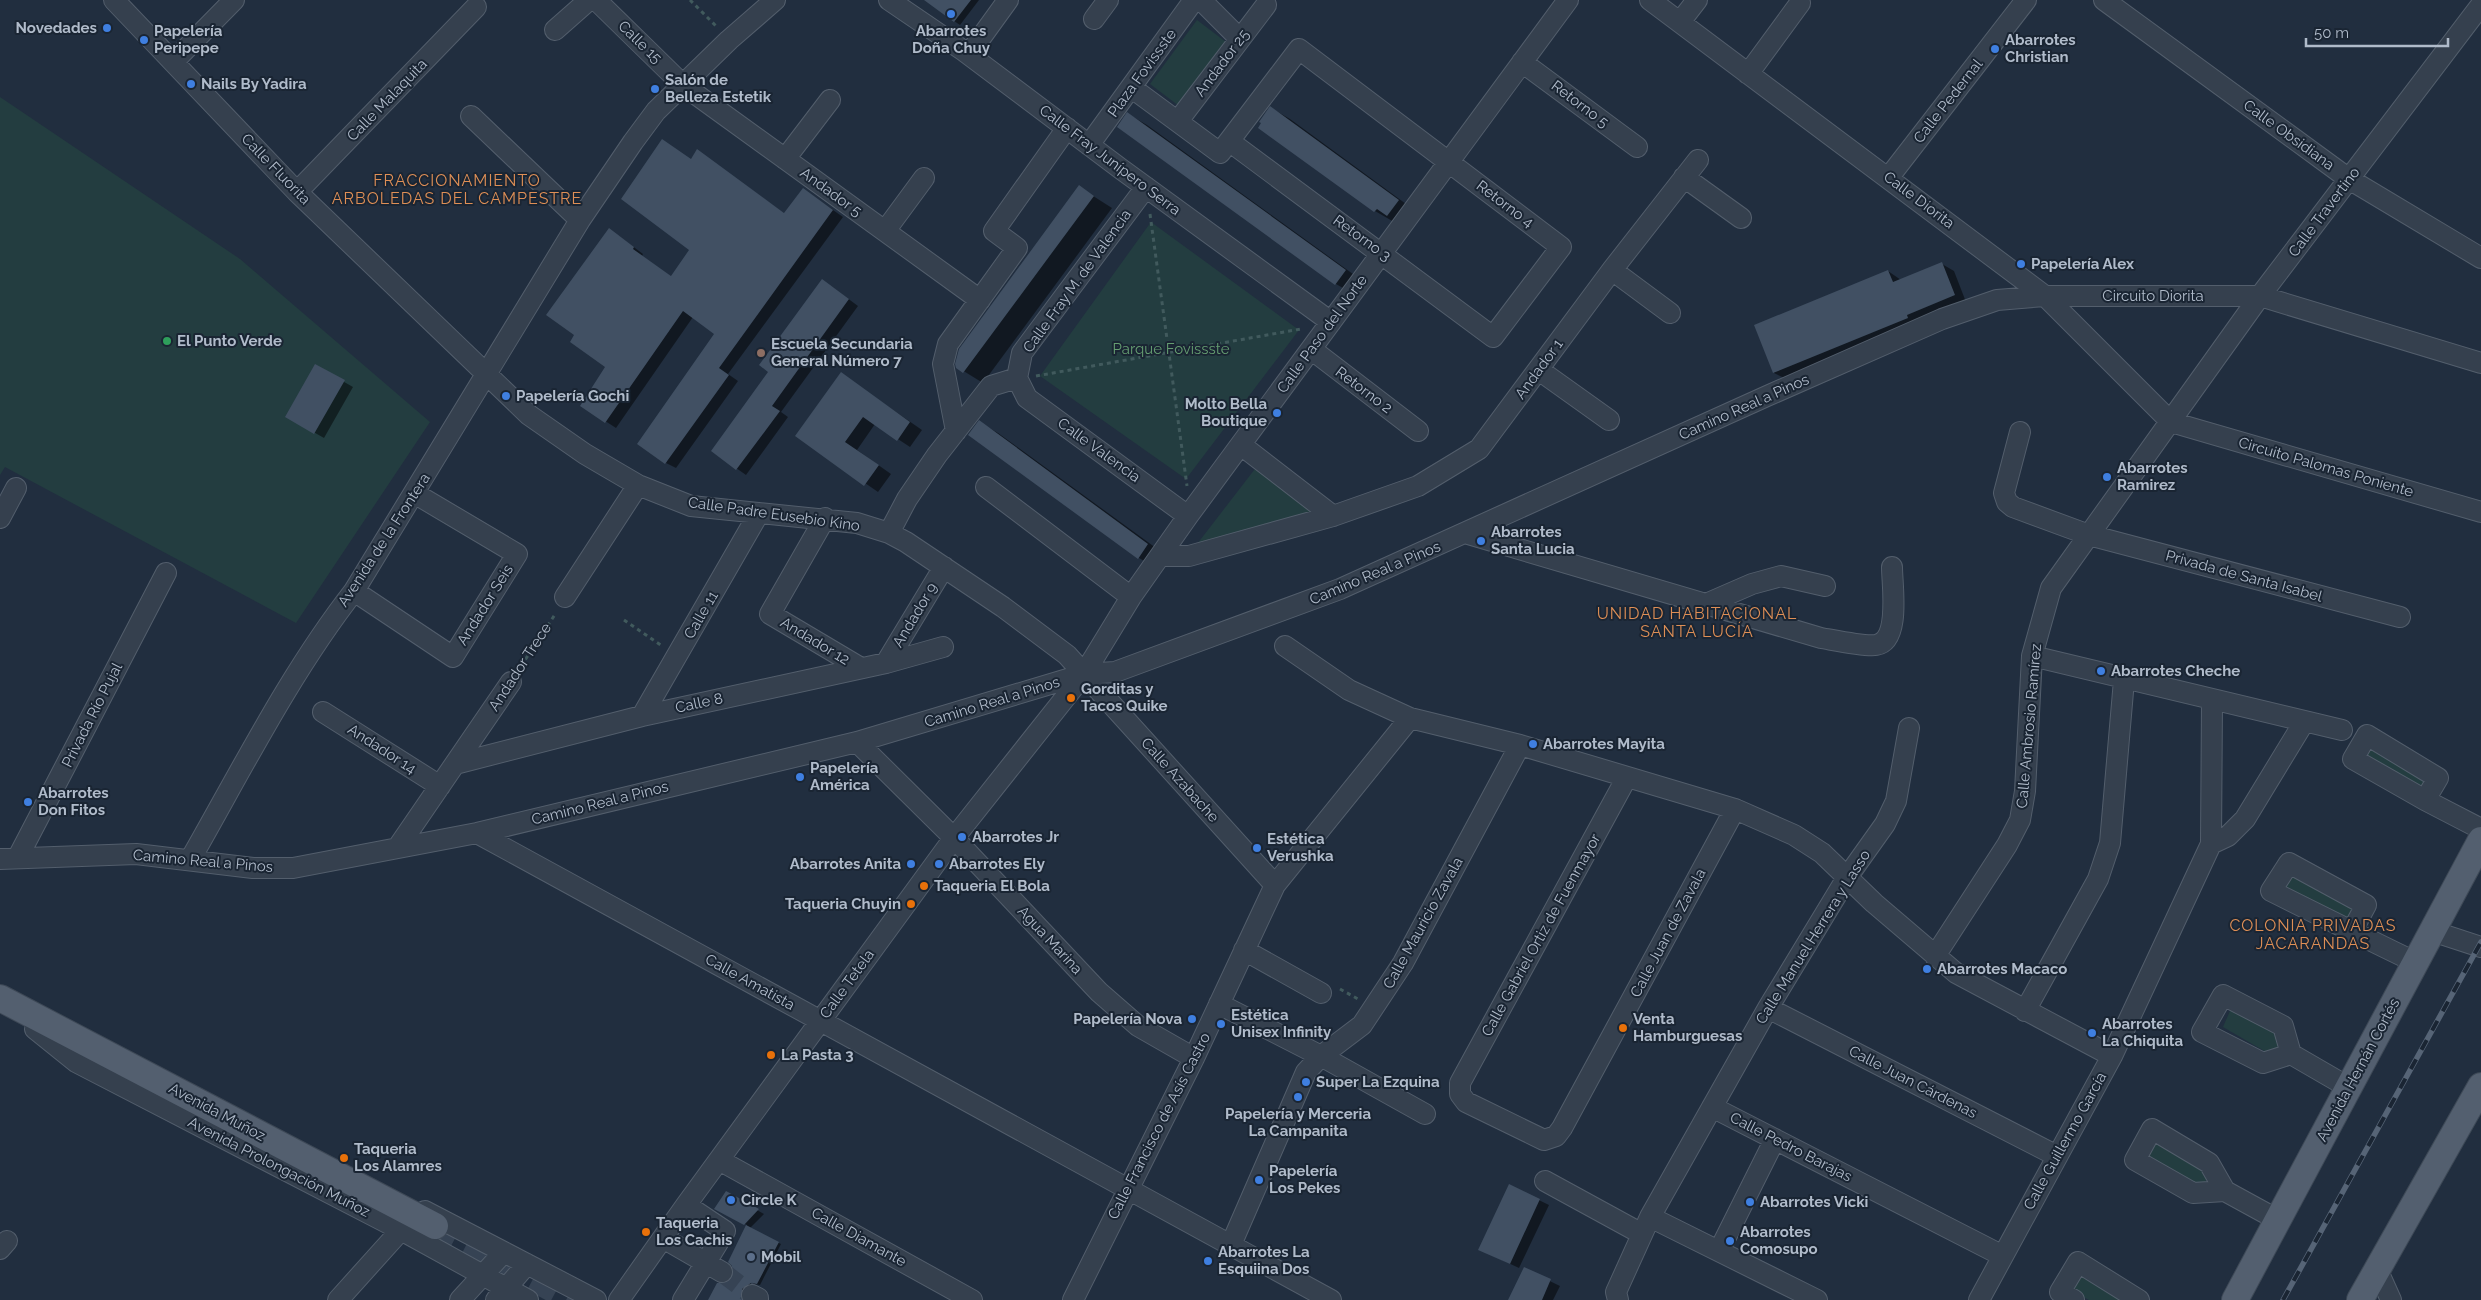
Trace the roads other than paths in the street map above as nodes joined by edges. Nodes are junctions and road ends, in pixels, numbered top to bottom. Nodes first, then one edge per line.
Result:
1 (114, 0) edge
2 (234, 0) edge
3 (589, 0) edge
4 (596, 0) edge
5 (775, 0) edge
6 (889, 0) edge
7 (1008, 0) edge
8 (1108, 0) edge
9 (1194, 0) edge
10 (1201, 0) edge
11 (1568, 0) edge
12 (1650, 0) edge
13 (1697, 0) edge
14 (2026, 0) edge
15 (2104, 0) edge
16 (1800, 3) dead end
17 (1266, 5) dead end
18 (2481, 5) edge
19 (476, 8) dead end
20 (1094, 19) dead end
21 (1680, 22) junction
22 (556, 30) dead end
23 (1240, 39) junction
24 (969, 54) junction
25 (174, 61) junction
26 (1522, 62) junction
27 (1748, 74) junction
28 (683, 85) junction
29 (1132, 88) junction
30 (830, 100) dead end
31 (471, 116) dead end
32 (1178, 121) junction
33 (1067, 128) junction
34 (1229, 141) junction
35 (1089, 145) junction
36 (1637, 147) dead end
37 (785, 159) junction
38 (1698, 160) dead end
39 (1448, 161) junction
40 (1684, 177) junction
41 (924, 178) dead end
42 (1889, 178) junction
43 (2349, 179) junction
44 (1146, 187) junction
45 (297, 192) junction
46 (1740, 218) dead end
47 (580, 220) junction
48 (885, 231) junction
49 (1381, 252) junction
50 (2481, 258) edge
51 (1612, 270) junction
52 (2045, 296) junction
53 (2260, 296) junction
54 (980, 300) junction
55 (1670, 313) dead end
56 (1331, 322) junction
57 (1493, 337) joint
58 (1311, 349) junction
59 (2481, 363) edge
60 (1539, 370) junction
61 (486, 375) junction
62 (1017, 378) junction
63 (1609, 420) dead end
64 (2171, 422) junction
65 (956, 431) junction
66 (1418, 431) dead end
67 (2020, 432) dead end
68 (1241, 445) junction
69 (638, 485) junction
70 (986, 487) dead end
71 (16, 488) dead end
72 (414, 493) junction
73 (2481, 512) edge
74 (759, 513) junction
75 (1188, 516) junction
76 (1333, 516) junction
77 (0, 518) edge
78 (825, 518) junction
79 (889, 533) junction
80 (1468, 534) junction
81 (2089, 535) junction
82 (1160, 556) junction
83 (944, 567) junction
84 (1892, 567) dead end
85 (166, 573) dead end
86 (1826, 586) dead end
87 (354, 591) junction
88 (565, 597) road end
89 (1131, 597) junction
90 (1706, 604) junction
91 (2400, 616) dead end
92 (1286, 646) dead end
93 (943, 648) dead end
94 (2032, 656) junction
95 (886, 662) junction
96 (861, 668) junction
97 (1084, 674) junction
98 (2124, 680) junction
99 (511, 682) road end
100 (2212, 701) junction
101 (324, 712) dead end
102 (642, 716) junction
103 (1410, 718) junction
104 (2304, 722) junction
105 (1908, 728) dead end
106 (2342, 730) dead end
107 (857, 742) junction
108 (1520, 745) junction
109 (455, 764) junction
110 (1626, 777) junction
111 (440, 786) junction
112 (2424, 800) dead end
113 (1735, 809) junction
114 (2481, 829) edge
115 (477, 833) junction
116 (954, 838) junction
117 (2481, 840) edge
118 (2211, 844) junction
119 (398, 846) junction
120 (9, 858) edge
121 (190, 860) junction
122 (1848, 876) junction
123 (1275, 885) junction
124 (2352, 931) dead end
125 (2432, 931) junction
126 (2481, 947) edge
127 (1244, 950) junction
128 (1935, 956) junction
129 (2415, 962) junction
130 (1321, 993) dead end
131 (1219, 1004) junction
132 (1768, 1008) junction
133 (2025, 1011) junction
134 (19, 1015) edge
135 (821, 1020) junction
136 (2291, 1054) dead end
137 (1321, 1056) junction
138 (2112, 1056) junction
139 (1194, 1058) junction
140 (2348, 1087) junction
141 (2478, 1102) edge
142 (1712, 1107) junction
143 (1426, 1114) dead end
144 (1556, 1136) joint
145 (1776, 1140) junction
146 (2057, 1156) junction
147 (719, 1160) junction
148 (1545, 1181) dead end
149 (1128, 1188) junction
150 (2225, 1191) dead end
151 (686, 1205) junction
152 (2278, 1220) junction
153 (1646, 1226) junction
154 (400, 1230) junction
155 (431, 1230) tunnel mouth
156 (663, 1238) junction
157 (1230, 1247) junction
158 (1719, 1251) junction
159 (504, 1252) junction
160 (2003, 1256) junction
161 (527, 1264) junction
162 (714, 1267) junction
163 (2377, 1269) junction
164 (482, 1276) junction
165 (501, 1294) edge
166 (1078, 1298) edge
167 (338, 1300) edge
168 (460, 1300) edge
169 (528, 1300) edge
170 (596, 1300) edge
171 (619, 1300) edge
172 (683, 1300) edge
173 (972, 1300) edge
174 (1330, 1300) edge
175 (1618, 1300) edge
176 (1817, 1300) edge
177 (1979, 1300) edge
178 (2074, 1300) edge
179 (2139, 1300) edge
180 (2235, 1300) edge
181 (2360, 1300) edge
182 (2391, 1300) edge

1 - 25 street, Calle Fluorita
2 - 25 street
3 - 22 street
4 - 28 street, Calle 15
5 - 28 street, Avenida de la Frontera
6 - 24 street, Calle Fray Junípero Serra
7 - 24 street
8 - 20 street
9 - 29 street, Plaza Fovissste
10 - 23 street
11 - 26 street, Calle Paso del Norte
12 - 21 street, Calle Diorita
13 - 21 street
14 - 42 street, Calle Pedernal
15 - 43 street, Calle Obsidiana
16 - 27 street
17 - 23 street, Andador 25
18 - 43 street, Calle Travertino
19 - 45 street, Calle Malaquita
21 - 27 street, Calle Diorita
23 - 32 street, Andador 25
24 - 33 street, Calle Fray Junípero Serra
25 - 45 street, Calle Fluorita
26 - 36 street, Retorno 5
26 - 39 street, Calle Paso del Norte
27 - 42 street, Calle Diorita
28 - 37 street, Andador 5
28 - 47 street, Avenida de la Frontera
29 - 32 street
29 - 35 street, Plaza Fovissste
30 - 37 street
31 - 47 street
32 - 34 street
33 - 35 street, Calle Fray Junípero Serra
33 - 54 street
34 - 39 street, Retorno 4
34 - 49 street, Retorno 3
35 - 44 street, Calle Fray Junípero Serra
37 - 48 street, Andador 5
38 - 40 street, Andador 1
39 - 49 street, Calle Paso del Norte
39 - 57 street, Retorno 4
40 - 46 street
40 - 51 street, Andador 1
41 - 48 street
42 - 52 street, Calle Diorita
43 - 50 street, Calle Obsidiana
43 - 53 street, Calle Travertino
44 - 56 street, Calle Fray Junípero Serra
44 - 62 street, Calle Fray M. de Valencia
45 - 61 street, Calle Fluorita
47 - 61 street, Avenida de la Frontera
48 - 54 street, Andador 5
49 - 56 street, Calle Paso del Norte
49 - 57 street, Retorno 3
51 - 55 street
51 - 60 street, Andador 1
52 - 53 street, Circuito Diorita
52 - 64 street, Calle Diorita
52 - 80 street, Camino Real a Pinos
53 - 59 street
53 - 64 street, Calle Travertino
54 - 65 street
56 - 58 street, Calle Paso del Norte
58 - 66 street, Retorno 2
58 - 68 street, Calle Paso del Norte
60 - 63 street
60 - 76 street, Andador 1
61 - 69 street, Calle Padre Eusebio Kino
61 - 72 street, Avenida de la Frontera
62 - 65 street
62 - 75 street, Calle Valencia
64 - 73 street, Circuito Palomas Poniente
64 - 81 street, Calle Ambrosio Ramírez
65 - 79 street
67 - 81 street, Privada de Santa Isabel
68 - 75 street, Calle Paso del Norte
68 - 76 street
69 - 74 street, Calle Padre Eusebio Kino
69 - 88 street
70 - 89 street
71 - 77 street
72 - 87 street, Avenida de la Frontera
72 - 87 street, Andador Seis
74 - 78 street, Calle Padre Eusebio Kino
74 - 102 street, Calle 11
75 - 82 street, Calle Paso del Norte
76 - 82 street, Andador 1
78 - 79 street, Calle Padre Eusebio Kino
78 - 96 street, Andador 12
79 - 83 street, Calle Padre Eusebio Kino
80 - 90 street
80 - 97 street, Camino Real a Pinos
81 - 91 street, Privada de Santa Isabel
81 - 94 street, Calle Ambrosio Ramírez
82 - 89 street, Calle Paso del Norte
83 - 95 street, Andador 9
83 - 97 street, Calle Padre Eusebio Kino
84 - 90 street
85 - 120 street, Privada Río Pujal
86 - 90 street
87 - 121 street, Avenida de la Frontera
89 - 97 street, Calle Paso del Norte
92 - 103 street
93 - 95 street, Calle 8
94 - 98 street
94 - 128 street, Calle Ambrosio Ramírez
95 - 96 street, Calle 8
96 - 102 street, Calle 8
97 - 107 street, Camino Real a Pinos
97 - 116 street, Calle Tetela
97 - 123 street, Calle Azabache
98 - 100 street
98 - 133 street
99 - 109 street, Andador Trece
100 - 104 street
100 - 118 street, Calle Guillermo García
101 - 111 street, Andador 14
102 - 109 street, Calle 8
103 - 108 street
103 - 123 street, Calle Francisco de Asís Castro
104 - 106 street
104 - 118 street
105 - 122 street, Calle Manuel Herrera y Lasso
107 - 115 street, Camino Real a Pinos
107 - 116 street, Agua Marina
108 - 110 street
108 - 137 street, Calle Mauricio Zavala
109 - 111 street, Andador Trece
110 - 113 street
110 - 144 street, Calle Gabriel Ortiz de Fuenmayor
111 - 119 street, Andador Trece
112 - 114 street
113 - 122 street
113 - 144 street, Calle Juan de Zavala
115 - 119 street, Camino Real a Pinos
115 - 135 street, Calle Amatista
116 - 135 street, Calle Tetela
116 - 139 street, Agua Marina
117 - 125 main road, Avenida Hernán Cortés
118 - 138 street, Calle Guillermo García
119 - 121 street, Camino Real a Pinos
120 - 121 street, Camino Real a Pinos
122 - 128 street
122 - 132 street, Calle Manuel Herrera y Lasso
123 - 127 street, Calle Francisco de Asís Castro
124 - 129 street
125 - 126 street
125 - 129 main road, Avenida Hernán Cortés
127 - 130 street
127 - 131 street, Calle Francisco de Asís Castro
128 - 133 street
129 - 140 main road, Avenida Hernán Cortés
131 - 137 street
131 - 139 street, Calle Francisco de Asís Castro
132 - 142 street, Calle Manuel Herrera y Lasso
132 - 146 street, Calle Juan Cárdenas
133 - 138 street
134 - 154 street, Avenida Prolongación Muñoz
134 - 155 main road, Avenida Muñoz
134 - 159 street, Avenida Prolongación Muñoz
135 - 147 street, Calle Tetela
135 - 149 street, Calle Amatista
136 - 140 street
137 - 143 street
137 - 157 street, Calle Mauricio Zavala
138 - 146 street, Calle Guillermo García
139 - 149 street, Calle Francisco de Asís Castro
140 - 152 main road, Avenida Hernán Cortés
141 - 163 main road
142 - 145 street, Calle Pedro Barajas
142 - 153 street, Calle Manuel Herrera y Lasso
145 - 158 street
145 - 160 street, Calle Pedro Barajas
146 - 160 street, Calle Guillermo García
147 - 151 street, Calle Tetela
147 - 173 street, Calle Diamante
148 - 153 street
149 - 157 street, Calle Amatista
149 - 166 street, Calle Francisco de Asís Castro
150 - 152 street
151 - 156 street, Calle Tetela
151 - 162 street
152 - 180 main road, Avenida Hernán Cortés
153 - 158 street
153 - 175 street, Calle Manuel Herrera y Lasso
154 - 164 street, Avenida Prolongación Muñoz
154 - 167 street
156 - 162 street
156 - 171 street, Calle Tetela
157 - 174 street, Calle Amatista
158 - 176 street
159 - 161 street, Avenida Prolongación Muñoz
159 - 164 street
160 - 177 street, Calle Guillermo García
161 - 165 street
161 - 170 street, Avenida Prolongación Muñoz
162 - 172 street
163 - 181 main road
163 - 182 street
164 - 165 street, Avenida Prolongación Muñoz
164 - 168 street
165 - 169 street, Avenida Prolongación Muñoz
178 - 179 street

